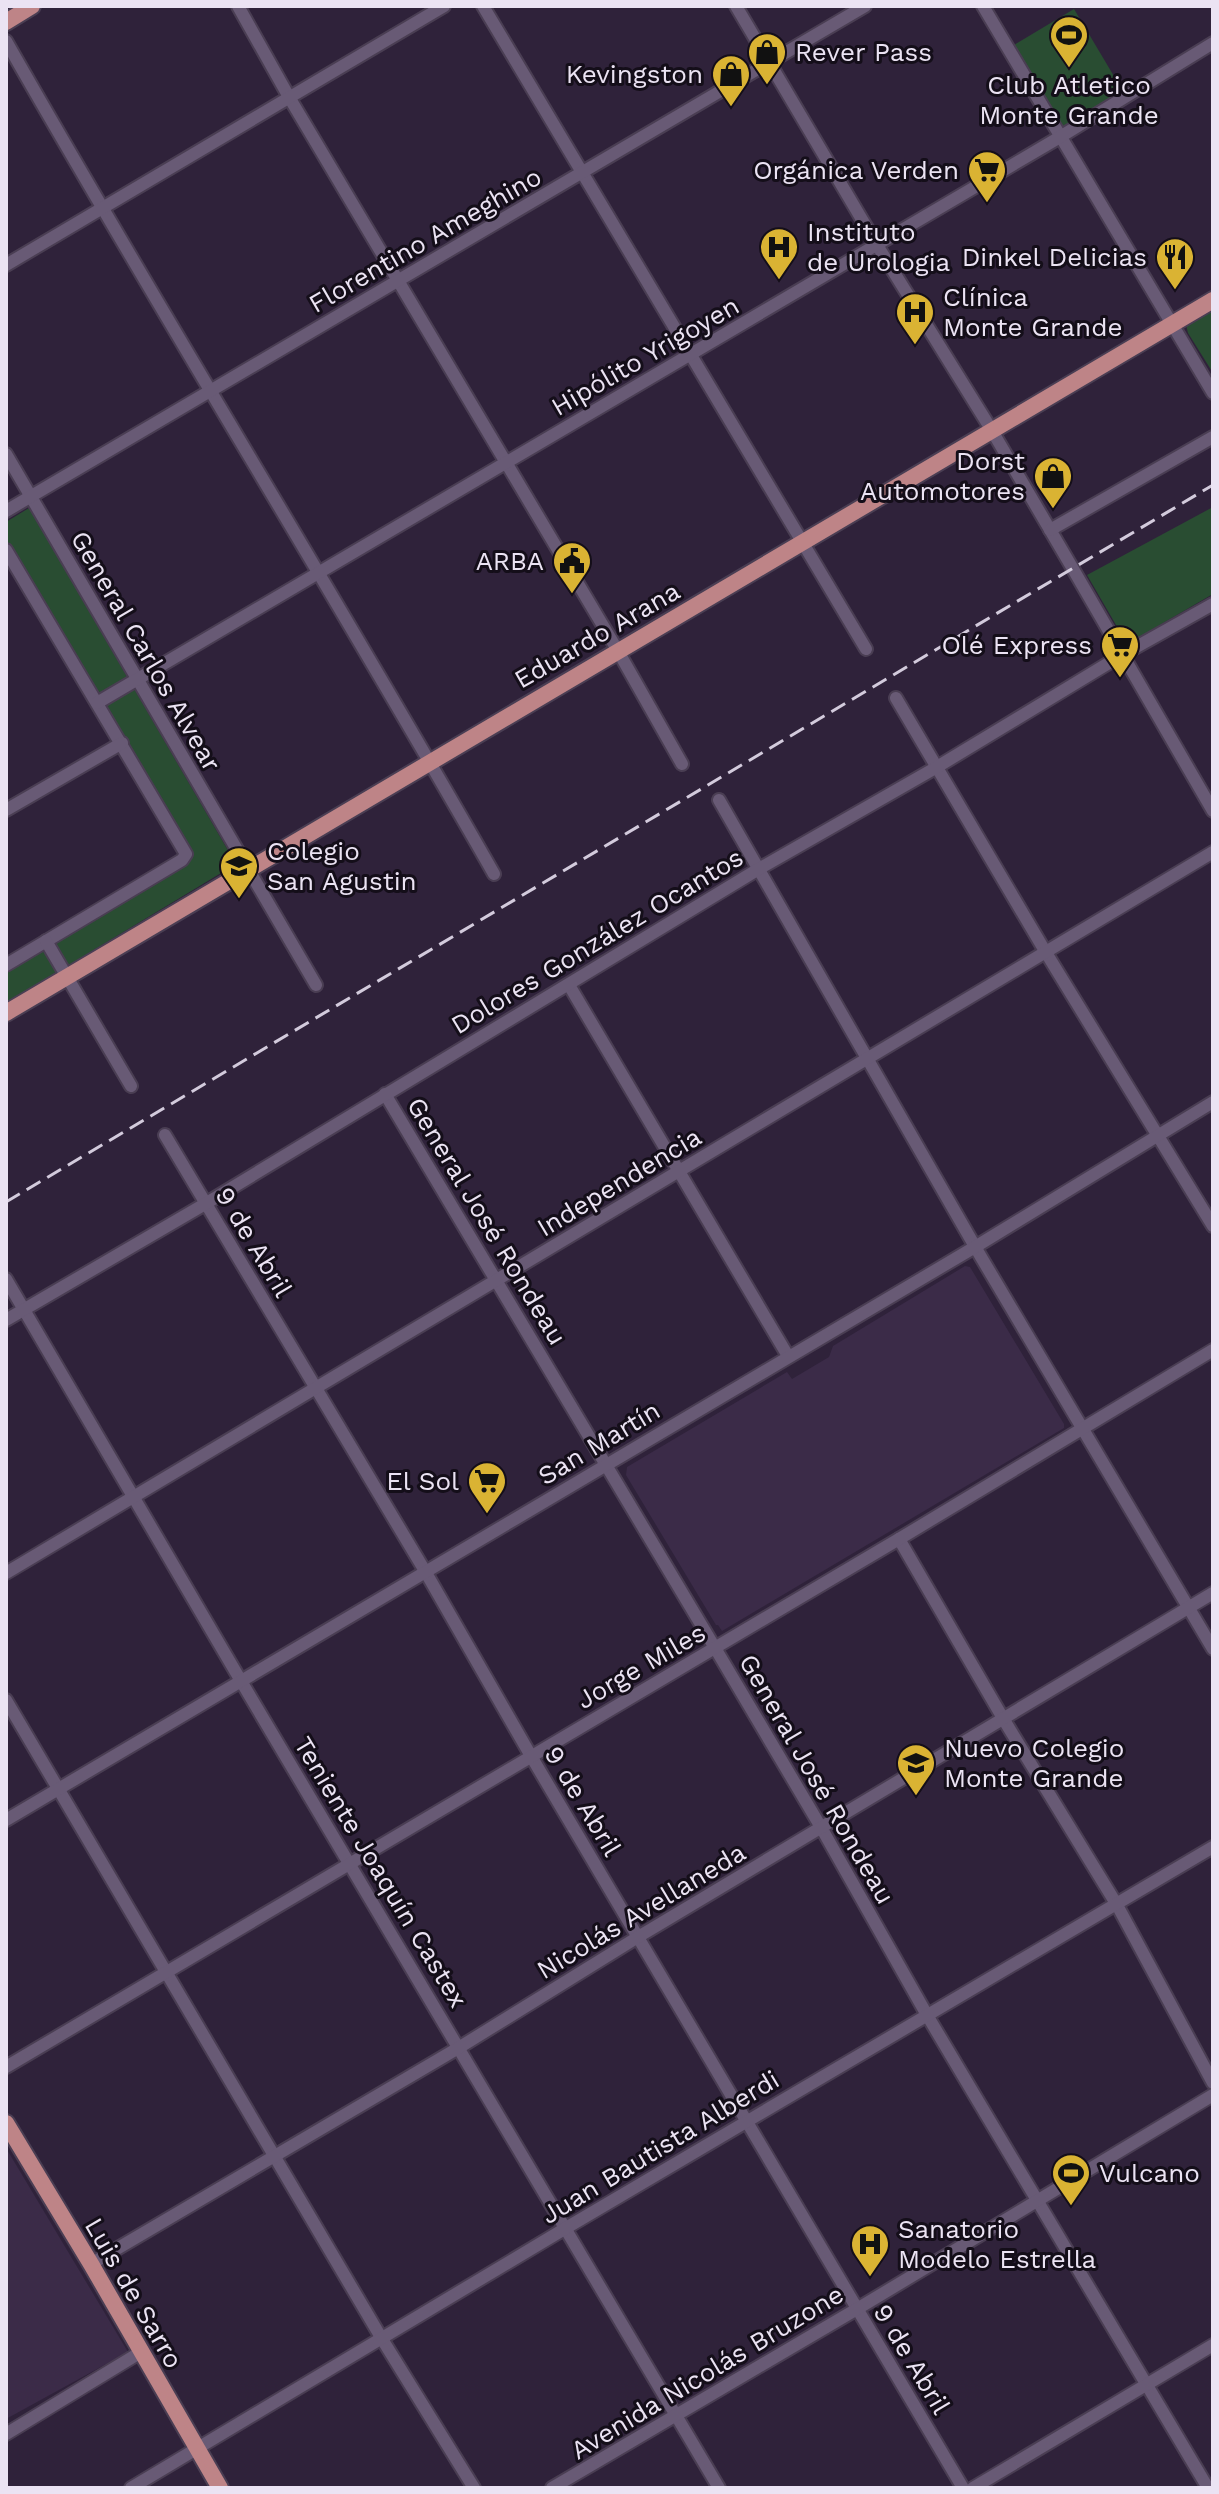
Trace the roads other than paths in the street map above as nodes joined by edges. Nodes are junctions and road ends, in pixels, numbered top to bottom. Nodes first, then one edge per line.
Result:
1 (32, 6) edge
2 (238, 6) edge
3 (444, 6) edge
4 (483, 6) edge
5 (736, 6) edge
6 (865, 6) edge
7 (983, 6) edge
8 (6, 22) edge
9 (6, 41) edge
10 (1213, 43) edge
11 (769, 62) junction
12 (289, 97) junction
13 (1060, 137) junction
14 (582, 173) junction
15 (101, 208) junction
16 (877, 245) junction
17 (6, 265) edge
18 (398, 281) junction
19 (1213, 300) edge
20 (1172, 324) junction
21 (690, 355) junction
22 (210, 392) junction
23 (1213, 393) edge
24 (991, 429) junction
25 (1213, 437) edge
26 (6, 454) edge
27 (506, 463) junction
28 (31, 495) junction
29 (6, 511) edge
30 (1050, 530) junction
31 (802, 542) junction
32 (6, 550) edge
33 (318, 574) junction
34 (1213, 604) edge
35 (866, 649) dead end
36 (618, 651) junction
37 (1122, 655) junction
38 (137, 680) junction
39 (896, 698) dead end
40 (97, 703) junction
41 (122, 743) junction
42 (430, 761) junction
43 (682, 764) dead end
44 (937, 767) junction
45 (719, 800) dead end
46 (6, 810) edge
47 (1213, 811) edge
48 (1213, 852) edge
49 (248, 870) junction
50 (757, 870) junction
51 (494, 874) dead end
52 (46, 941) junction
53 (1045, 951) junction
54 (6, 965) edge
55 (68, 977) junction
56 (316, 985) dead end
57 (569, 985) junction
58 (6, 1013) edge
59 (865, 1058) junction
60 (131, 1086) dead end
61 (385, 1094) junction
62 (1213, 1102) edge
63 (165, 1135) dead end
64 (1159, 1135) junction
65 (679, 1171) junction
66 (205, 1204) junction
67 (1213, 1226) edge
68 (975, 1247) junction
69 (6, 1279) edge
70 (498, 1281) junction
71 (24, 1310) junction
72 (6, 1320) edge
73 (1213, 1350) edge
74 (788, 1356) junction
75 (315, 1389) junction
76 (1084, 1429) junction
77 (606, 1464) junction
78 (133, 1498) junction
79 (899, 1539) junction
80 (425, 1571) junction
81 (6, 1573) edge
82 (1213, 1593) edge
83 (1189, 1608) junction
84 (715, 1648) junction
85 (1213, 1649) edge
86 (241, 1681) junction
87 (6, 1700) edge
88 (1004, 1720) junction
89 (531, 1756) junction
90 (59, 1789) junction
91 (6, 1820) edge
92 (822, 1829) junction
93 (1213, 1847) edge
94 (350, 1863) junction
95 (1117, 1905) junction
96 (638, 1937) junction
97 (166, 1971) junction
98 (927, 2015) junction
99 (460, 2047) junction
100 (6, 2067) edge
101 (1213, 2083) edge
102 (1213, 2095) edge
103 (746, 2122) junction
104 (6, 2123) edge
105 (275, 2155) junction
106 (1038, 2201) junction
107 (566, 2228) junction
108 (91, 2264) junction
109 (857, 2309) junction
110 (382, 2339) junction
111 (1213, 2345) edge
112 (141, 2352) junction
113 (1147, 2385) junction
114 (676, 2416) junction
115 (6, 2434) edge
116 (196, 2449) junction
117 (131, 2488) edge
118 (220, 2488) edge
119 (474, 2488) edge
120 (552, 2488) edge
121 (719, 2488) edge
122 (963, 2488) edge
123 (973, 2488) edge
124 (1208, 2488) edge

1 - 8 main road
2 - 12 street
3 - 12 street
4 - 14 street
5 - 11 street
6 - 11 street, Florentino Ameghino
7 - 13 street
9 - 15 street
10 - 13 street, Hipólito Yrigoyen
11 - 14 street, Florentino Ameghino
11 - 16 street
12 - 15 street
12 - 18 street
13 - 16 street, Hipólito Yrigoyen
13 - 20 street
14 - 18 street, Florentino Ameghino
14 - 21 street
15 - 17 street
15 - 22 street
16 - 21 street, Hipólito Yrigoyen
16 - 24 street
18 - 22 street, Florentino Ameghino
18 - 27 street
19 - 20 main road, Eduardo Arana
20 - 23 street
20 - 24 main road, Eduardo Arana
21 - 27 street, Hipólito Yrigoyen
21 - 31 street
22 - 28 street, Florentino Ameghino
22 - 33 street
24 - 30 street
24 - 31 main road, Eduardo Arana
25 - 30 street
26 - 28 street, General Carlos Alvear
27 - 33 street, Hipólito Yrigoyen
27 - 36 street
28 - 29 street, Florentino Ameghino
28 - 38 street, General Carlos Alvear
30 - 37 street
31 - 35 street
31 - 36 main road, Eduardo Arana
32 - 40 street
33 - 38 street, Hipólito Yrigoyen
33 - 42 street
34 - 37 street, Dolores González Ocantos
36 - 42 main road, Eduardo Arana
36 - 43 street
37 - 44 street, Dolores González Ocantos
37 - 47 street
38 - 40 street, Hipólito Yrigoyen
38 - 49 street, General Carlos Alvear
39 - 44 street
40 - 41 street
41 - 46 street
41 - 52 street
42 - 49 main road, Eduardo Arana
42 - 51 street
44 - 50 street, Dolores González Ocantos
44 - 53 street
45 - 50 street
48 - 53 street, Independencia
49 - 55 main road, Eduardo Arana
49 - 56 street, General Carlos Alvear
50 - 57 street, Dolores González Ocantos
50 - 59 street
52 - 54 street
52 - 55 street
53 - 59 street, Independencia
53 - 64 street
55 - 58 main road, Eduardo Arana
55 - 60 street
57 - 61 street, Dolores González Ocantos
57 - 65 street
59 - 65 street, Independencia
59 - 68 street
61 - 66 street, Dolores González Ocantos
61 - 70 street, General José Rondeau
62 - 64 street, San Martín
63 - 66 street, 9 de Abril
64 - 67 street
64 - 68 street, San Martín
65 - 70 street, Independencia
65 - 74 street
66 - 71 street, Dolores González Ocantos
66 - 75 street, 9 de Abril
68 - 74 street, San Martín
68 - 76 street
69 - 71 street, Teniente Joaquín Castex
70 - 75 street, Independencia
70 - 77 street, General José Rondeau
71 - 72 street, Dolores González Ocantos
71 - 78 street, Teniente Joaquín Castex
73 - 76 street, Jorge Miles
74 - 77 street, San Martín
75 - 78 street, Independencia
75 - 80 street, 9 de Abril
76 - 79 street, Jorge Miles
76 - 83 street
77 - 80 street, San Martín
77 - 84 street, General José Rondeau
78 - 81 street, Independencia
78 - 86 street, Teniente Joaquín Castex
79 - 84 street, Jorge Miles
79 - 88 street
80 - 86 street, San Martín
80 - 89 street, 9 de Abril
82 - 83 street, Nicolás Avellaneda
83 - 85 street
83 - 88 street, Nicolás Avellaneda
84 - 89 street, Jorge Miles
84 - 92 street, General José Rondeau
86 - 90 street, San Martín
86 - 94 street, Teniente Joaquín Castex
87 - 90 street
88 - 92 street, Nicolás Avellaneda
88 - 95 street
89 - 94 street, Jorge Miles
89 - 96 street, 9 de Abril
90 - 91 street, San Martín
90 - 97 street
92 - 96 street, Nicolás Avellaneda
92 - 98 street, General José Rondeau
93 - 95 street, Juan Bautista Alberdi
94 - 97 street, Jorge Miles
94 - 99 street, Teniente Joaquín Castex
95 - 98 street, Juan Bautista Alberdi
95 - 101 street
96 - 99 street, Nicolás Avellaneda
96 - 103 street, 9 de Abril
97 - 100 street, Jorge Miles
97 - 105 street
98 - 103 street, Juan Bautista Alberdi
98 - 106 street, General José Rondeau
99 - 105 street, Nicolás Avellaneda
99 - 107 street, Teniente Joaquín Castex
102 - 106 street, Avenida Nicolás Bruzone
103 - 107 street, Juan Bautista Alberdi
103 - 109 street, 9 de Abril
104 - 108 main road, Luis de Sarro
105 - 108 street, Nicolás Avellaneda
105 - 110 street
106 - 109 street, Avenida Nicolás Bruzone
106 - 113 street, General José Rondeau
107 - 110 street, Juan Bautista Alberdi
107 - 114 street, Teniente Joaquín Castex
108 - 112 main road, Luis de Sarro
109 - 114 street, Avenida Nicolás Bruzone
109 - 122 street, 9 de Abril
110 - 116 street, Juan Bautista Alberdi
110 - 119 street
111 - 113 street
112 - 115 street
112 - 116 main road, Luis de Sarro
113 - 123 street
113 - 124 street, General José Rondeau
114 - 120 street, Avenida Nicolás Bruzone
114 - 121 street, Teniente Joaquín Castex
116 - 117 street, Juan Bautista Alberdi
116 - 118 main road, Luis de Sarro

